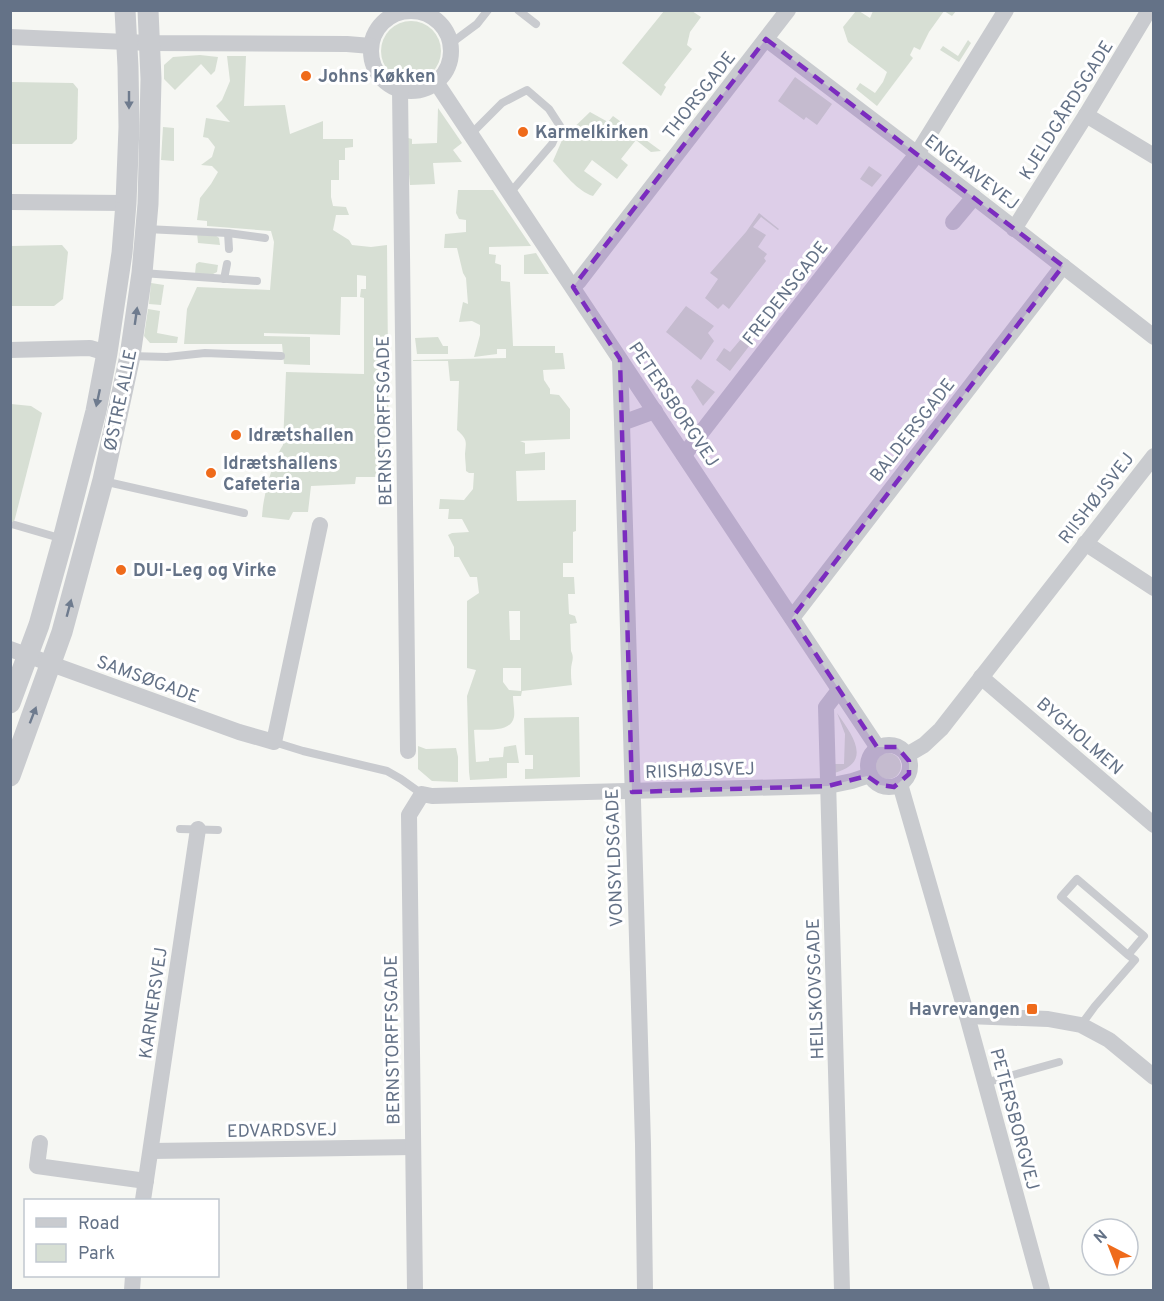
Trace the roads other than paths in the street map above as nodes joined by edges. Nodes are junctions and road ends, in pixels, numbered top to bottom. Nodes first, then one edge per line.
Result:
1 (125, 10) edge
2 (148, 10) edge
3 (488, 10) edge
4 (518, 10) edge
5 (788, 10) edge
6 (1006, 10) edge
7 (1149, 10) edge
8 (423, 11) edge
9 (392, 12) edge
10 (536, 24) dead end
11 (10, 37) edge
12 (766, 39) junction
13 (127, 42) junction
14 (150, 43) junction
15 (450, 44) junction
16 (371, 46) junction
17 (436, 82) junction
18 (400, 89) junction
19 (1086, 115) junction
20 (471, 134) junction
21 (916, 154) junction
22 (1154, 156) edge
23 (510, 193) junction
24 (974, 197) junction
25 (10, 202) edge
26 (126, 203) junction
27 (953, 222) dead end
28 (146, 229) junction
29 (1014, 229) junction
30 (228, 233) junction
31 (265, 238) dead end
32 (229, 249) dead end
33 (227, 264) dead end
34 (1063, 266) junction
35 (142, 273) junction
36 (225, 279) junction
37 (257, 281) dead end
38 (573, 287) junction
39 (1154, 337) edge
40 (10, 350) edge
41 (107, 353) junction
42 (130, 356) junction
43 (281, 356) dead end
44 (620, 359) junction
45 (655, 411) junction
46 (622, 423) junction
47 (684, 455) junction
48 (1154, 456) edge
49 (103, 480) junction
50 (244, 513) dead end
51 (15, 525) dead end
52 (320, 525) dead end
53 (63, 539) junction
54 (1085, 543) junction
55 (1154, 588) edge
56 (792, 618) junction
57 (19, 652) edge
58 (51, 664) junction
59 (981, 677) junction
60 (839, 690) junction
61 (10, 703) edge
62 (274, 742) junction
63 (878, 748) junction
64 (408, 751) dead end
65 (907, 755) junction
66 (870, 775) junction
67 (10, 776) edge
68 (900, 784) junction
69 (828, 786) junction
70 (632, 792) junction
71 (422, 794) junction
72 (1154, 825) edge
73 (180, 829) dead end
74 (198, 829) junction
75 (218, 830) dead end
76 (1128, 955) junction
77 (967, 1016) junction
78 (1081, 1025) junction
79 (1059, 1062) dead end
80 (1154, 1077) edge
81 (985, 1083) junction
82 (40, 1143) dead end
83 (413, 1148) junction
84 (151, 1151) junction
85 (146, 1181) junction
86 (143, 1199) edge
87 (416, 1290) edge
88 (645, 1290) edge
89 (843, 1290) edge
90 (1042, 1290) edge

1 - 13 street, ØSTRE ALLE
2 - 14 street, ØSTRE ALLE
3 - 15 lane
4 - 10 lane
5 - 12 street, THORSGADE
6 - 21 street, FREDENSGADE
7 - 19 street, KJELDGÅRDSGADE
8 - 9 street
8 - 15 street
9 - 16 street
11 - 13 street
12 - 21 street, ENGHAVEVEJ
12 - 38 street, THORSGADE
13 - 14 street
13 -> 26 street, ØSTRE ALLE
14 - 16 street
14 - 28 street, ØSTRE ALLE
15 - 17 street
16 - 18 street
17 - 18 street
17 - 20 street, PETERSBORGVEJ
18 - 64 street, BERNSTORFFSGADE
19 - 22 street
19 - 29 street, KJELDGÅRDSGADE
20 - 23 street, PETERSBORGVEJ
20 - 23 lane
21 - 24 street, ENGHAVEVEJ
21 - 47 street, FREDENSGADE
23 - 38 street, PETERSBORGVEJ
24 - 27 street
24 - 29 street, ENGHAVEVEJ
25 - 26 street
26 - 41 street, ØSTRE ALLE
28 - 30 lane
28 - 35 street, ØSTRE ALLE
29 - 34 street, ENGHAVEVEJ
30 - 31 lane
30 - 32 lane
33 - 36 lane
34 - 39 street, ENGHAVEVEJ
34 - 56 street, BALDERSGADE
35 - 36 lane
42 -> 35 street, ØSTRE ALLE
36 - 37 lane
38 - 44 street, PETERSBORGVEJ
40 - 41 street
41 -> 53 street, ØSTRE ALLE
42 - 43 lane
42 - 49 street, ØSTRE ALLE
44 - 45 street, PETERSBORGVEJ
44 - 46 street, VONSYLDSGADE
45 - 46 street
45 - 47 street, PETERSBORGVEJ
46 - 70 street, VONSYLDSGADE
47 - 56 street, PETERSBORGVEJ
48 - 54 street, RIISHØJSVEJ
49 - 50 lane
58 -> 49 street, ØSTRE ALLE
51 - 53 lane
52 - 62 street
53 - 57 street, ØSTRE ALLE
54 - 55 street
54 - 59 street, RIISHØJSVEJ
56 - 60 street, PETERSBORGVEJ
57 - 58 street, SAMSØGADE
57 - 61 street, ØSTRE ALLE
58 - 62 street, SAMSØGADE
67 -> 58 street, ØSTRE ALLE
59 - 65 street, RIISHØJSVEJ
59 - 72 street, BYGHOLMEN
60 - 63 street, PETERSBORGVEJ
60 - 69 street, HEILSKOVSGADE
62 - 71 lane, SAMSØGADE
63 - 65 street
63 - 66 street
65 - 68 street
66 - 68 street
66 - 69 street, RIISHØJSVEJ
68 - 77 street, PETERSBORGVEJ
69 - 70 street, RIISHØJSVEJ
69 - 89 street, HEILSKOVSGADE
70 - 71 street, RIISHØJSVEJ
70 - 88 street, VONSYLDSGADE
71 - 83 street, BERNSTORFFSGADE
73 - 74 lane
74 - 75 lane
74 - 84 street, KARNERSVEJ
76 - 76 lane
76 - 78 lane
77 - 78 street
77 - 81 street, PETERSBORGVEJ
78 - 80 street
79 - 81 lane
81 - 90 street, PETERSBORGVEJ
82 - 85 street
83 - 84 street, EDVARDSVEJ
83 - 87 street, BERNSTORFFSGADE
84 - 85 street, KARNERSVEJ
85 - 86 street, KARNERSVEJ

